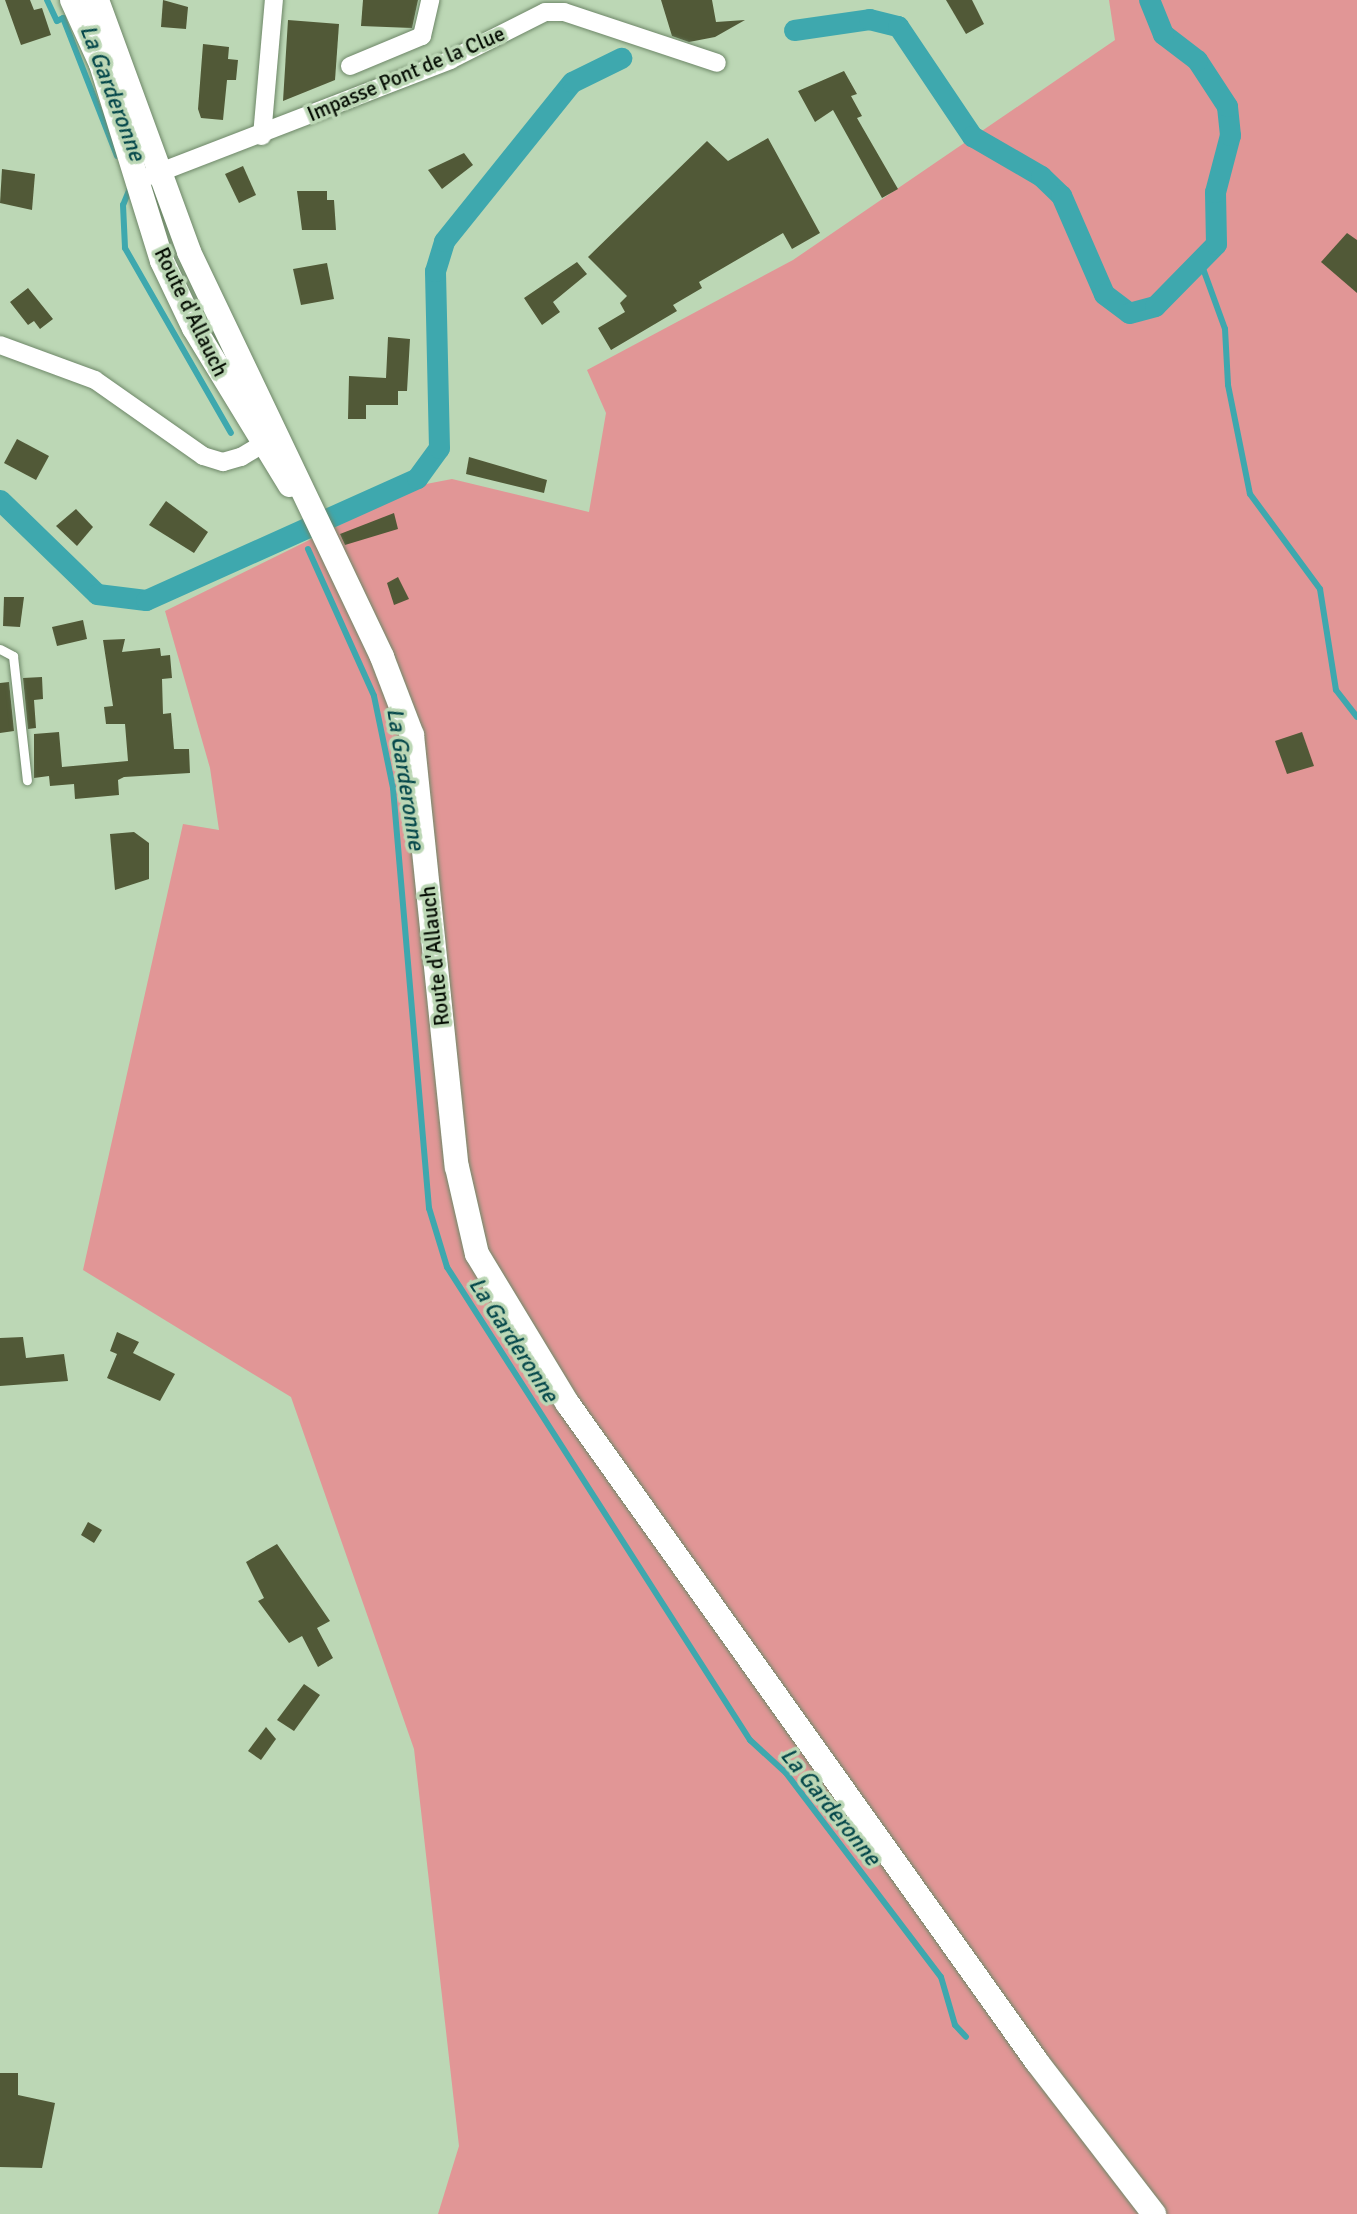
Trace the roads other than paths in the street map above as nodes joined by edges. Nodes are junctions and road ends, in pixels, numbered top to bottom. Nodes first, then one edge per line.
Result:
1 (72, 0) edge
2 (97, 0) edge
3 (274, 0) edge
4 (430, 0) edge
5 (111, 61) junction
6 (717, 63) dead end
7 (350, 66) dead end
8 (262, 136) junction
9 (162, 172) junction
10 (137, 181) junction
11 (0, 345) edge
12 (270, 439) junction
13 (0, 649) edge
14 (27, 780) dead end
15 (1154, 2214) edge

1 - 5 main road, Route d'Allauch
2 - 5 main road, Route d'Allauch
3 - 8 street
4 - 7 street
5 - 9 main road, Route d'Allauch
5 - 10 main road, Route d'Allauch
6 - 8 street, Impasse Pont de la Clue
8 - 9 street, Impasse Pont de la Clue
9 - 10 street, Impasse Pont de la Clue
9 - 12 main road, Route d'Allauch
10 - 12 main road, Route d'Allauch
11 - 12 street
12 - 15 main road, Route d'Allauch
13 - 14 lane

